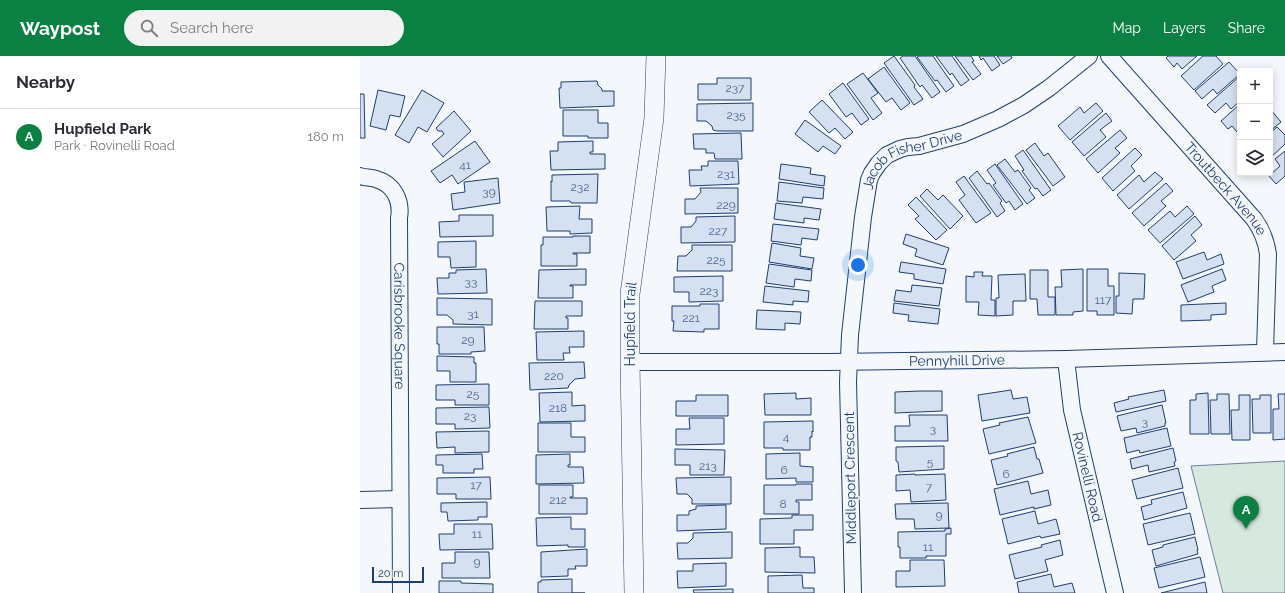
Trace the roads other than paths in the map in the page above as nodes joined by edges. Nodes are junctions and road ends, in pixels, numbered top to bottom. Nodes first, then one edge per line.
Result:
1 (656, 56) edge
2 (1089, 56) edge
3 (1109, 56) edge
4 (360, 176) edge
5 (1265, 352) junction
6 (1285, 352) edge
7 (1066, 359) junction
8 (630, 362) junction
9 (849, 362) junction
10 (400, 499) junction
11 (360, 500) edge
12 (401, 593) edge
13 (634, 593) edge
14 (853, 593) edge
15 (1115, 593) edge

1 - 8 street, Hupfield Trail
2 - 9 street, Jacob Fisher Drive
3 - 5 street, Troutbeck Avenue
4 - 10 street, Carisbrooke Square
5 - 6 street, Pennyhill Drive
5 - 7 street, Pennyhill Drive
7 - 9 street, Pennyhill Drive
7 - 15 street, Rovinelli Road
8 - 9 street, Pennyhill Drive
8 - 13 street, Hupfield Trail
9 - 14 street, Middleport Crescent
10 - 11 street
10 - 12 street, Carisbrooke Square

